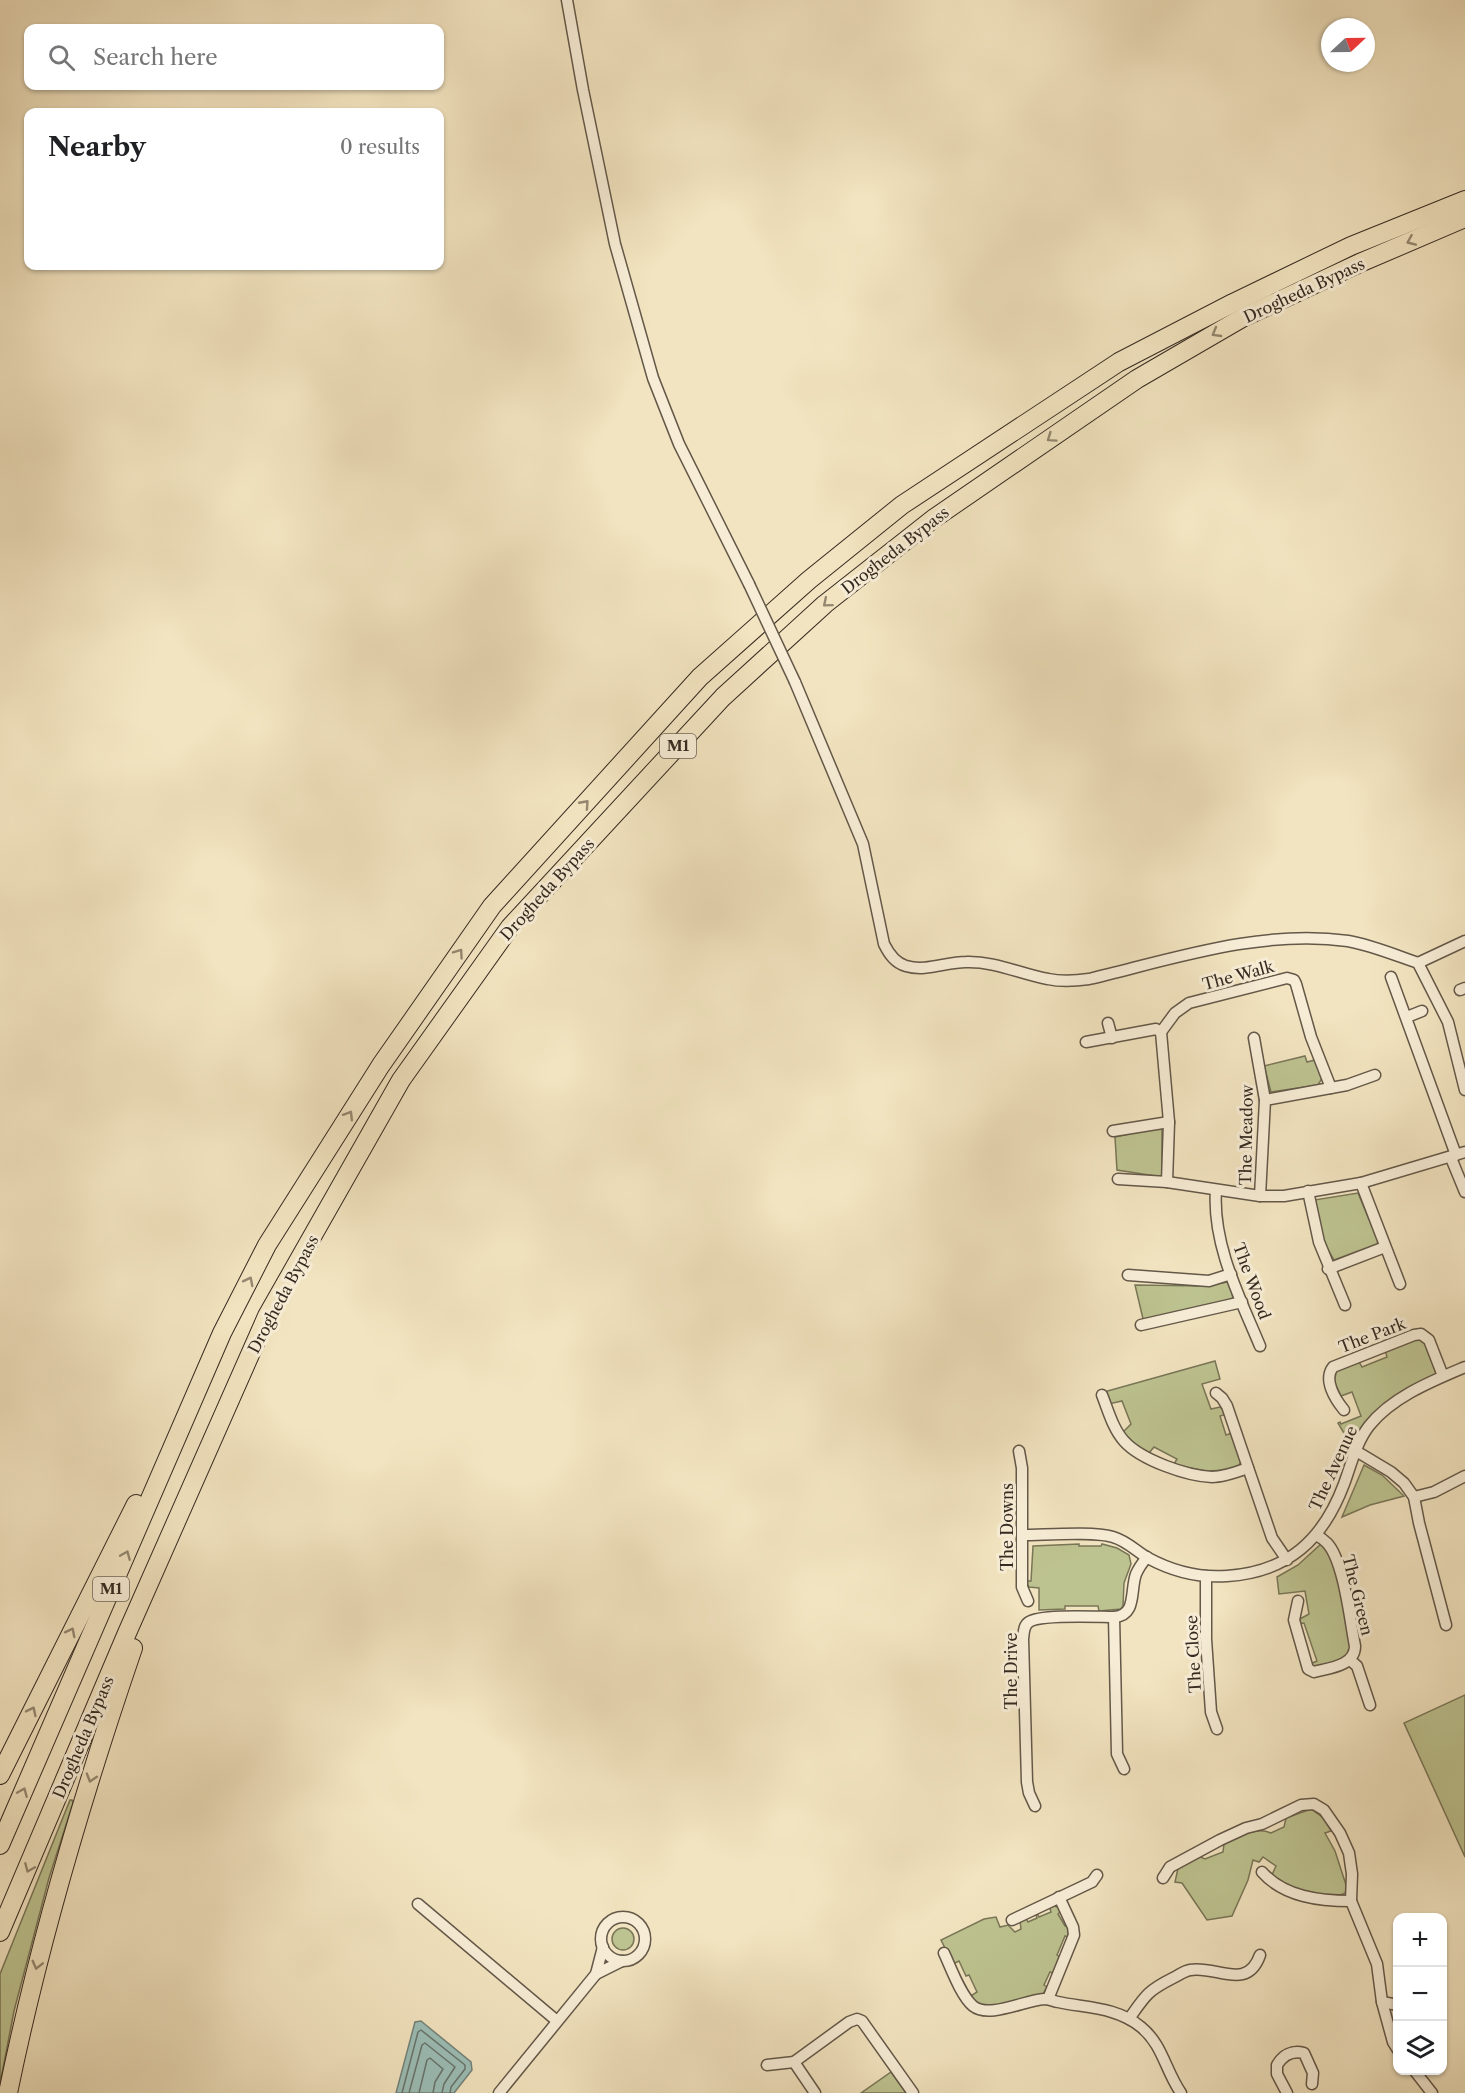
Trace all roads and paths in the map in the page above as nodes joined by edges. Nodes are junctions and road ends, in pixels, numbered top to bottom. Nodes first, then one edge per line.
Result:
1 (567, 0) edge
2 (1465, 200) edge
3 (1465, 219) edge
4 (1465, 941) edge
5 (1418, 963) junction
6 (1391, 977) dead end
7 (1422, 1011) dead end
8 (1407, 1017) junction
9 (1108, 1023) dead end
10 (1161, 1032) junction
11 (1112, 1038) junction
12 (1254, 1038) dead end
13 (1086, 1042) dead end
14 (1375, 1075) dead end
15 (1330, 1088) junction
16 (1465, 1090) edge
17 (1265, 1100) junction
18 (1169, 1122) junction
19 (1113, 1131) dead end
20 (1457, 1155) edge
21 (1118, 1179) dead end
22 (1167, 1182) junction
23 (1360, 1183) junction
24 (1216, 1190) junction
25 (1308, 1191) junction
26 (1465, 1192) edge
27 (1260, 1196) junction
28 (1385, 1247) junction
29 (1328, 1269) junction
30 (1231, 1274) junction
31 (1128, 1275) dead end
32 (1400, 1284) dead end
33 (1242, 1302) junction
34 (1345, 1305) dead end
35 (1141, 1325) dead end
36 (222, 1333) junction
37 (1260, 1346) dead end
38 (1465, 1367) edge
39 (1443, 1376) junction
40 (1216, 1394) dead end
41 (1102, 1395) dead end
42 (1344, 1410) dead end
43 (1019, 1451) dead end
44 (1356, 1451) junction
45 (1248, 1468) junction
46 (1465, 1476) edge
47 (1414, 1497) junction
48 (1316, 1535) junction
49 (1022, 1536) junction
50 (168, 1544) junction
51 (1148, 1557) junction
52 (1287, 1560) junction
53 (1206, 1576) junction
54 (1029, 1601) dead end
55 (1298, 1601) dead end
56 (1114, 1617) junction
57 (1446, 1626) dead end
58 (1350, 1660) junction
59 (1370, 1705) dead end
60 (1216, 1729) dead end
61 (1124, 1769) dead end
62 (0, 1775) edge
63 (1035, 1806) dead end
64 (0, 1845) edge
65 (1262, 1872) dead end
66 (1097, 1875) dead end
67 (1163, 1878) dead end
68 (1059, 1897) junction
69 (1351, 1901) junction
70 (418, 1904) dead end
71 (1012, 1920) dead end
72 (0, 1932) edge
73 (603, 1947) junction
74 (944, 1953) dead end
75 (1260, 1955) dead end
76 (622, 1961) junction
77 (596, 1974) junction
78 (1048, 1999) junction
79 (1382, 2002) junction
80 (1393, 2004) edge
81 (1130, 2019) junction
82 (557, 2021) junction
83 (1393, 2043) edge
84 (794, 2062) junction
85 (766, 2065) dead end
86 (1420, 2075) edge
87 (1312, 2084) dead end
88 (8, 2093) edge
89 (499, 2093) edge
90 (815, 2093) edge
91 (913, 2093) edge
92 (1181, 2093) edge
93 (1287, 2093) edge
94 (1432, 2093) edge

1 - 5 street, bridge
36 -> 2 highway, Drogheda Bypass / M1
3 -> 50 highway, Drogheda Bypass / M1
4 - 5 street
5 - 16 street
6 - 8 street
7 - 8 street
8 - 20 street
9 - 11 street
10 - 11 street
10 - 15 street, The Walk
10 - 18 street
11 - 13 street
12 - 17 street, The Meadow
14 - 15 street
15 - 17 street
17 - 27 street, The Meadow
18 - 19 street
18 - 22 street
20 - 23 street
20 - 26 street
21 - 22 street
22 - 24 street
23 - 25 street
23 - 28 street
24 - 27 street
24 - 30 street, The Wood
25 - 27 street
25 - 29 street
28 - 29 street
28 - 32 street
29 - 34 street
30 - 31 street
30 - 33 street, The Wood
33 - 35 street
33 - 37 street, The Wood
62 -> 36 highway
64 -> 36 highway, Drogheda Bypass / M1
38 - 39 street, The Avenue
39 - 42 street, The Park
39 - 44 street, The Avenue
40 - 45 street
41 - 45 street
43 - 49 street, The Downs
44 - 47 street
44 - 48 street, The Avenue
45 - 52 street
46 - 47 street
47 - 57 street
48 - 52 street, The Avenue
48 - 58 street, The Green
49 - 51 street, The Avenue
49 - 54 street, The Downs
50 -> 72 highway, Drogheda Bypass / M1
50 -> 88 highway
51 - 53 street, The Avenue
51 - 56 street
52 - 53 street, The Avenue
53 - 60 street, The Close
55 - 58 street, The Green
56 - 61 street
56 - 63 street, The Drive
58 - 59 street
65 - 69 street
66 - 68 street
67 - 69 street
68 - 71 street
68 - 78 street
69 - 79 street
70 - 82 street
73 - 76 street
73 - 76 street
73 - 77 street
74 - 78 street
75 - 81 street
76 - 77 street
77 - 82 street
78 - 81 street
79 - 80 street
79 - 83 street
81 - 92 street
82 - 89 street
84 - 85 street
84 - 90 street
84 - 91 street
86 - 94 street
87 - 93 street

